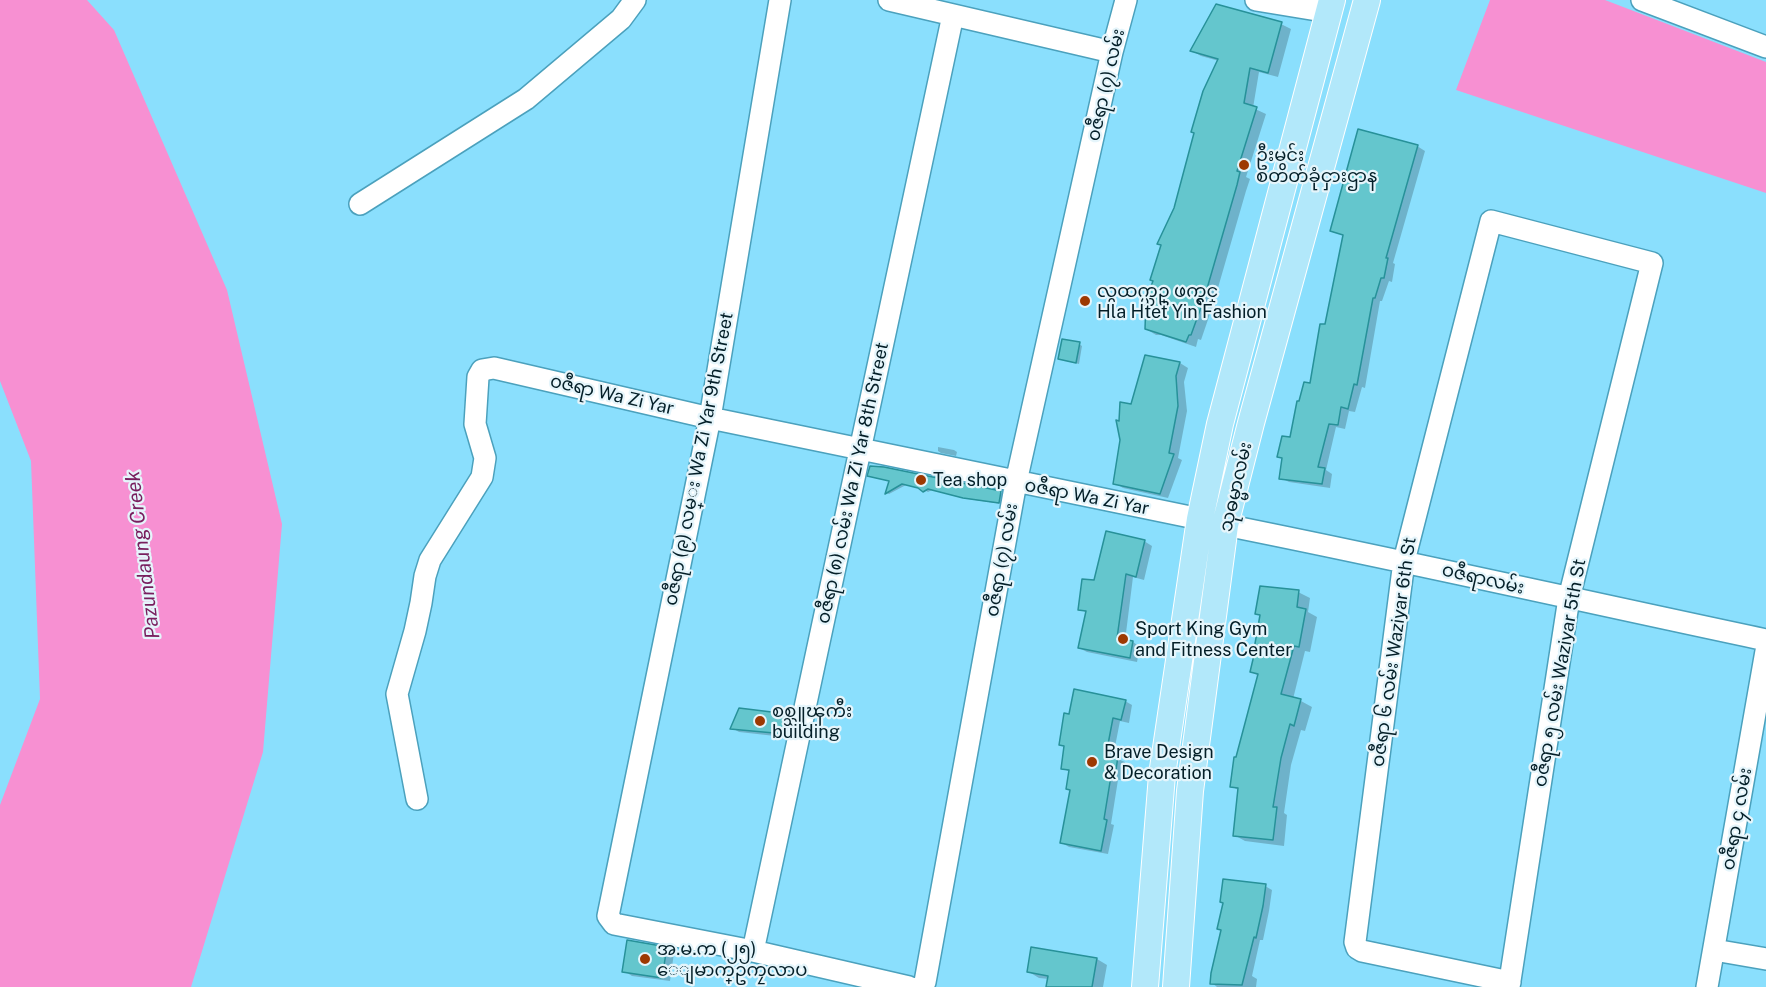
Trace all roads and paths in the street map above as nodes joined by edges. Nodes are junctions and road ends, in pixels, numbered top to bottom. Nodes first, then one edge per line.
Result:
1 (635, 0) edge
2 (780, 0) edge
3 (889, 0) edge
4 (1126, 0) edge
5 (1256, 0) edge
6 (1367, 0) edge
7 (1642, 0) edge
8 (1330, 6) edge
9 (952, 15) junction
10 (1766, 47) edge
11 (1112, 52) junction
12 (360, 204) dead end
13 (1652, 263) joint
14 (710, 418) junction
15 (860, 449) junction
16 (1016, 482) junction
17 (1200, 519) junction
18 (1225, 525) junction
19 (1404, 561) junction
20 (1569, 598) junction
21 (1766, 640) edge
22 (1766, 651) edge
23 (417, 799) dead end
24 (1714, 950) junction
25 (753, 951) junction
26 (1766, 959) edge
27 (918, 985) edge
28 (1509, 985) edge
29 (1145, 987) edge
30 (1176, 987) edge
31 (1707, 987) edge

1 - 12 street
2 - 14 street, ၀ဇီရာ (၉) လမ္း Wa Zi Yar 9th Street
3 - 9 street
4 - 11 street, ၀ဇီရာ (၇) လမ်း
5 - 8 street
6 - 18 main road, သုဓမ္မာလမ်း
7 - 10 street
8 - 17 main road, သုဓမ္မာလမ်း
9 - 11 street
9 - 15 street, ၀ဇီရာ (၈) လမ်း Wa Zi Yar 8th Street
11 - 16 street, ၀ဇီရာ (၇) လမ်း
13 - 19 street, ဝဇီရာ ၆ လမ်း Waziyar 6th St
13 - 20 street, ဝဇီရာ ၅ လမ်း Waziyar 5th St
14 - 15 street, ၀ဇီရာ Wa Zi Yar
14 - 23 street, ၀ဇီရာ Wa Zi Yar
14 - 25 street, ၀ဇီရာ (၉) လမ္း Wa Zi Yar 9th Street
15 - 16 street, ၀ဇီရာ Wa Zi Yar
15 - 25 street, ၀ဇီရာ (၈) လမ်း Wa Zi Yar 8th Street
16 - 17 street, ၀ဇီရာ Wa Zi Yar
16 - 27 street, ၀ဇီရာ (၇) လမ်း
17 - 18 main road, ဝဇီရာလမ်း
17 - 29 main road, သုဓမ္မာလမ်း
18 - 19 street, ဝဇီရာလမ်း
18 - 30 main road, သုဓမ္မာလမ်း
19 - 20 street, ဝဇီရာလမ်း
19 - 28 street, ဝဇီရာ ၆ လမ်း Waziyar 6th St
20 - 21 street, ဝဇီရာလမ်း
20 - 28 street, ဝဇီရာ ၅ လမ်း Waziyar 5th St
22 - 24 street, ဝဇီရာ ၄ လမ်း
24 - 26 street
24 - 31 street, ဝဇီရာ ၄ လမ်း
25 - 27 street

